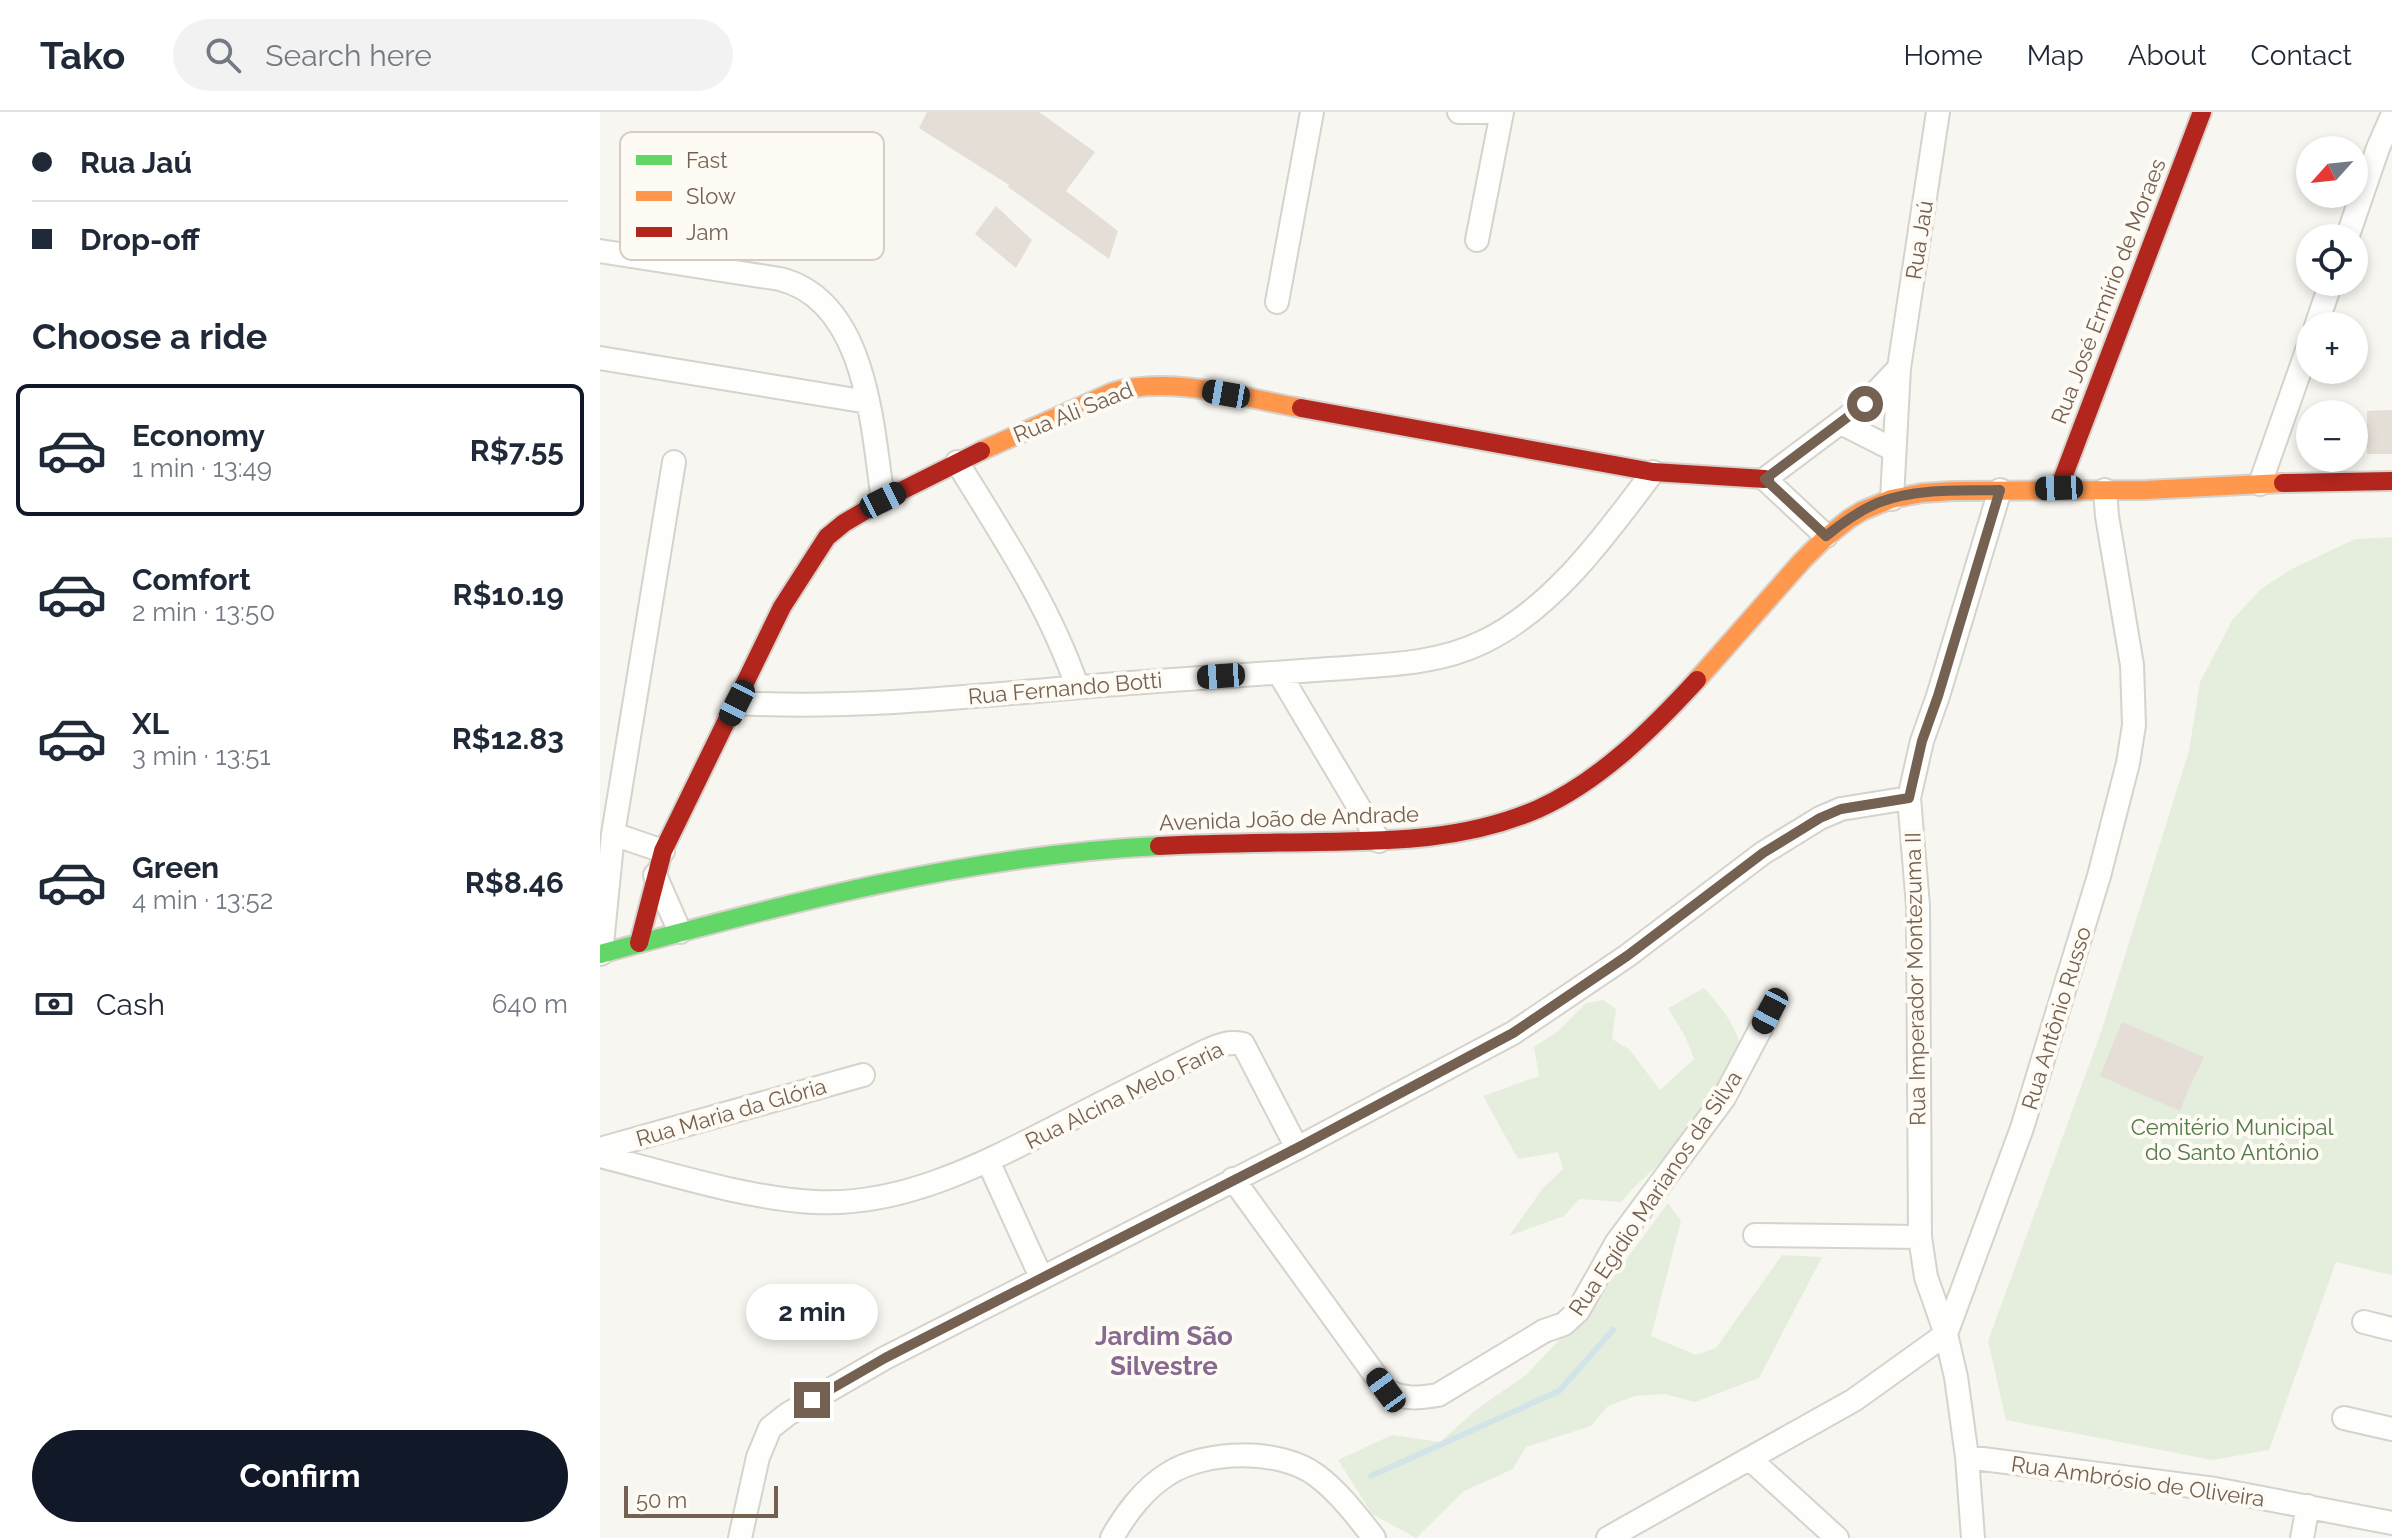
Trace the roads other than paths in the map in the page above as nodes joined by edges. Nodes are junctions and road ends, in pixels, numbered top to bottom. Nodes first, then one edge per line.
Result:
1 (1312, 112) edge
2 (1459, 112) edge
3 (1486, 112) edge
4 (1502, 112) edge
5 (1938, 112) edge
6 (2202, 112) edge
7 (2392, 116) edge
8 (2352, 224) edge
9 (1477, 240) dead end
10 (600, 251) edge
11 (620, 254) edge
12 (655, 260) edge
13 (1277, 302) dead end
14 (600, 358) edge
15 (1899, 368) junction
16 (2296, 382) edge
17 (868, 402) junction
18 (1841, 423) junction
19 (1894, 450) junction
20 (674, 462) dead end
21 (957, 462) junction
22 (1653, 472) junction
23 (1765, 479) junction
24 (2392, 481) edge
25 (2260, 484) junction
26 (2059, 488) junction
27 (2000, 490) junction
28 (2105, 490) junction
29 (1892, 499) junction
30 (883, 500) junction
31 (1826, 536) junction
32 (1279, 673) junction
33 (1077, 686) junction
34 (737, 703) junction
35 (1909, 798) junction
36 (613, 834) junction
37 (1379, 841) junction
38 (663, 851) junction
39 (655, 875) junction
40 (680, 932) junction
41 (639, 943) junction
42 (600, 954) edge
43 (1770, 1011) dead end
44 (863, 1075) dead end
45 (1297, 1148) junction
46 (600, 1149) edge
47 (600, 1156) edge
48 (988, 1161) junction
49 (1233, 1179) junction
50 (1755, 1235) dead end
51 (1920, 1237) junction
52 (1041, 1277) junction
53 (2364, 1322) dead end
54 (2392, 1329) edge
55 (1946, 1334) junction
56 (2344, 1418) dead end
57 (2392, 1429) edge
58 (1967, 1457) junction
59 (1750, 1459) junction
60 (2308, 1506) junction
61 (2392, 1523) edge
62 (740, 1538) edge
63 (1112, 1538) edge
64 (1374, 1538) edge
65 (1608, 1538) edge
66 (1837, 1538) edge
67 (1973, 1538) edge
68 (2302, 1538) edge

1 - 13 street
2 - 3 street
4 - 9 street
5 - 15 street, Rua Jaú
6 - 26 main road, Rua José Ermírio de Moraes
7 - 8 street
10 - 11 street
12 - 17 street
14 - 17 street
15 - 18 street
15 - 19 street, Rua Jaú
16 - 25 street
17 - 30 street
18 - 19 street
18 - 23 street
19 - 29 street, Rua Jaú
20 - 36 street
21 - 22 main road, Rua Ali Saad
21 - 30 main road, Rua Ali Saad
21 - 33 street
22 - 23 main road, Rua Ali Saad
22 - 32 street, Rua Fernando Botti
23 - 31 street
24 - 25 main road, Avenida João de Andrade
25 - 28 main road, Avenida João de Andrade
26 - 27 main road, Avenida João de Andrade
26 - 28 main road, Avenida João de Andrade
27 - 29 main road, Avenida João de Andrade
27 - 35 street, Rua Imperador Montezuma II
28 - 55 street, Rua Antônio Russo
29 - 31 main road, Avenida João de Andrade
30 - 34 main road, Rua Ali Saad
31 - 37 main road, Avenida João de Andrade
32 - 33 street, Rua Fernando Botti
32 - 37 street
33 - 34 street, Rua Fernando Botti
34 - 38 main road, Rua Ali Saad
35 - 45 street
35 - 51 street, Rua Imperador Montezuma II
36 - 38 street
36 - 42 street
37 - 40 main road, Avenida João de Andrade
38 - 39 main road, Rua Ali Saad
39 - 40 street
39 - 41 main road, Rua Ali Saad
40 - 41 main road, Avenida João de Andrade
41 - 42 main road, Avenida João de Andrade
43 - 49 street, Rua Egídio Marianos da Silva
44 - 46 street, Rua Maria da Glória
45 - 48 street, Rua Alcina Melo Faria
45 - 49 street
47 - 48 street
48 - 52 street
49 - 52 street
50 - 51 street
51 - 55 street, Rua Imperador Montezuma II
52 - 62 street
53 - 54 street
55 - 58 street
55 - 59 street
56 - 57 street
58 - 60 street, Rua Ambrósio de Oliveira
58 - 67 street
59 - 65 street
59 - 66 street
60 - 61 street, Rua Ambrósio de Oliveira
60 - 68 street
63 - 64 street

